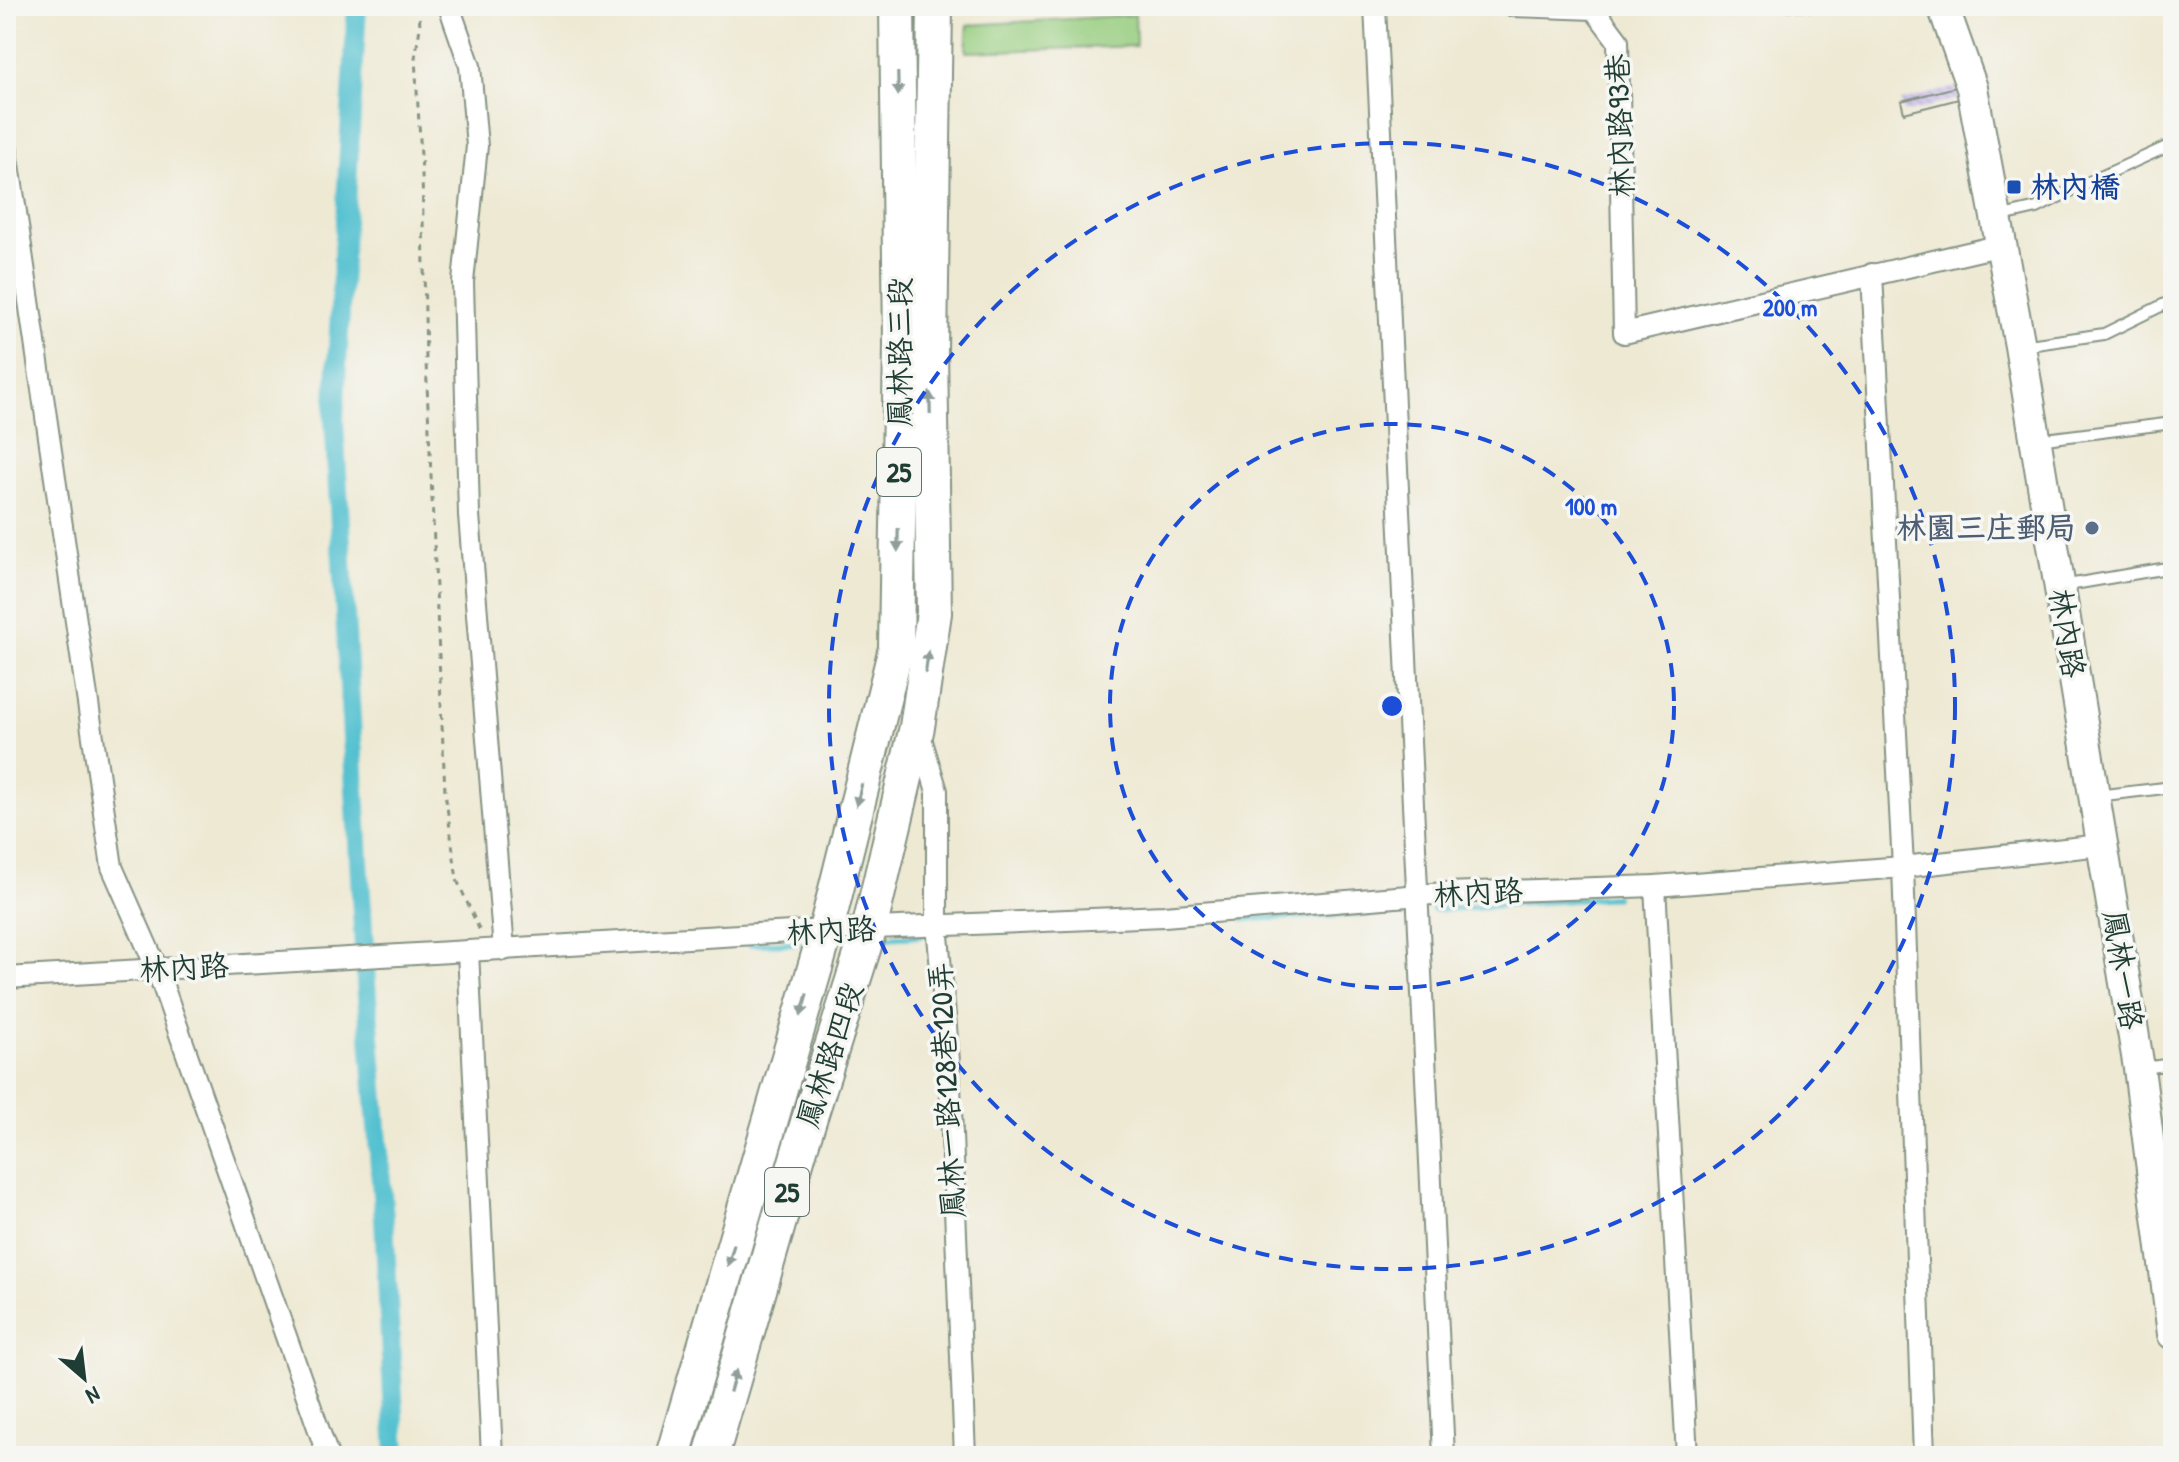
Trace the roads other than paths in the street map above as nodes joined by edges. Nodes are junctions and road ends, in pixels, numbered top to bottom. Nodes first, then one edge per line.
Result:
1 (449, 6) edge
2 (897, 6) edge
3 (935, 6) edge
4 (1375, 6) edge
5 (1512, 6) edge
6 (1944, 9) edge
7 (6, 144) edge
8 (2173, 144) edge
9 (2000, 231) junction
10 (1872, 274) junction
11 (2173, 300) edge
12 (2020, 346) junction
13 (2173, 423) edge
14 (2035, 441) junction
15 (2173, 567) edge
16 (2060, 586) junction
17 (917, 727) junction
18 (2173, 787) edge
19 (2094, 796) junction
20 (2101, 845) junction
21 (1903, 867) junction
22 (1655, 886) junction
23 (1416, 896) junction
24 (937, 924) junction
25 (826, 930) junction
26 (869, 930) junction
27 (486, 951) junction
28 (157, 969) junction
29 (6, 978) edge
30 (2173, 1064) edge
31 (2139, 1068) junction
32 (2173, 1334) edge
33 (328, 1456) edge
34 (492, 1456) edge
35 (673, 1456) edge
36 (711, 1456) edge
37 (965, 1456) edge
38 (1444, 1456) edge
39 (1687, 1456) edge
40 (1924, 1456) edge

1 - 27 street
2 -> 25 main road, 鳳林路三段 / 25
17 -> 3 main road, 鳳林路三段 / 25
4 - 23 street
5 - 10 street, 林內路93巷
6 - 9 street, 林內路
7 - 28 street
8 - 9 lane
9 - 10 street
9 - 12 street, 林內路
10 - 21 street
11 - 12 lane
12 - 14 street, 林內路
13 - 14 lane
14 - 16 street, 林內路
15 - 16 lane
16 - 19 street, 林內路
17 - 24 street, 鳳林一路128巷120弄
17 - 26 main road, 鳳林路三段 / 25
18 - 19 lane
19 - 20 street, 林內路
20 - 21 street, 林內路
20 - 31 street, 鳳林一路
21 - 22 street, 林內路
21 - 40 street
22 - 23 street, 林內路
22 - 39 street
23 - 24 street, 林內路
23 - 38 street
24 - 26 street, 林內路
24 - 37 street, 鳳林一路128巷120弄
25 - 26 street, 林內路
25 - 27 street, 林內路
25 -> 35 main road, 鳳林路四段 / 25
36 -> 26 main road, 鳳林路四段 / 25
27 - 28 street, 林內路
27 - 34 street
28 - 29 street, 林內路
28 - 33 street
30 - 31 lane
31 - 32 street, 鳳林一路

